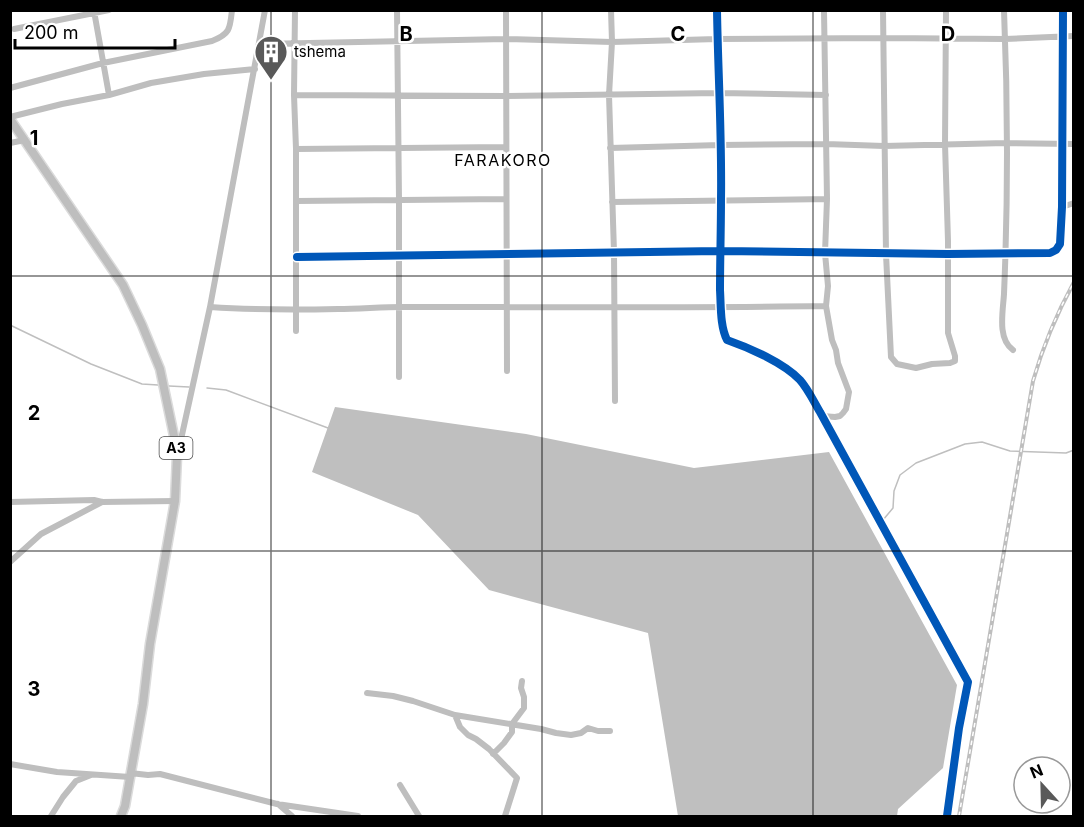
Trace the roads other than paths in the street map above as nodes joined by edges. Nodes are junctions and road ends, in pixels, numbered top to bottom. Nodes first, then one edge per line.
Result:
1 (109, 10) edge
2 (232, 10) edge
3 (265, 10) edge
4 (295, 10) edge
5 (397, 10) edge
6 (506, 10) edge
7 (611, 10) edge
8 (717, 10) edge
9 (883, 10) edge
10 (946, 10) edge
11 (1004, 10) edge
12 (1063, 10) edge
13 (824, 11) edge
14 (94, 12) edge
15 (14, 28) dead end
16 (1064, 36) junction
17 (1074, 36) edge
18 (825, 38) junction
19 (884, 38) junction
20 (946, 38) junction
21 (506, 39) junction
22 (717, 39) junction
23 (1005, 39) junction
24 (398, 41) junction
25 (612, 42) junction
26 (260, 44) junction
27 (293, 44) junction
28 (103, 63) junction
29 (255, 69) junction
30 (10, 88) edge
31 (719, 93) junction
32 (109, 95) junction
33 (294, 95) junction
34 (398, 95) junction
35 (609, 95) junction
36 (826, 95) junction
37 (505, 96) junction
38 (10, 118) edge
39 (25, 140) junction
40 (10, 143) edge
41 (1006, 143) junction
42 (1062, 143) junction
43 (826, 144) junction
44 (945, 144) junction
45 (1074, 144) edge
46 (721, 145) junction
47 (884, 146) junction
48 (399, 147) junction
49 (506, 147) junction
50 (610, 148) junction
51 (296, 149) junction
52 (506, 199) junction
53 (827, 199) junction
54 (399, 200) junction
55 (721, 200) junction
56 (296, 201) junction
57 (612, 202) junction
58 (1074, 203) edge
59 (1062, 207) junction
60 (719, 251) junction
61 (614, 252) junction
62 (825, 253) junction
63 (886, 254) junction
64 (948, 254) junction
65 (1006, 254) junction
66 (506, 255) junction
67 (399, 256) junction
68 (297, 257) junction
69 (613, 306) junction
70 (826, 306) junction
71 (210, 307) junction
72 (400, 307) junction
73 (507, 307) junction
74 (721, 308) junction
75 (296, 310) junction
76 (297, 332) dead end
77 (1013, 350) dead end
78 (507, 372) dead end
79 (399, 377) dead end
80 (615, 402) dead end
81 (822, 416) junction
82 (177, 456) junction
83 (175, 501) junction
84 (10, 502) edge
85 (102, 502) junction
86 (10, 562) edge
87 (522, 681) dead end
88 (367, 693) dead end
89 (454, 715) junction
90 (513, 724) junction
91 (610, 731) dead end
92 (494, 754) junction
93 (10, 764) edge
94 (92, 774) junction
95 (130, 775) junction
96 (400, 785) dead end
97 (277, 804) junction
98 (51, 816) edge
99 (122, 816) edge
100 (292, 816) edge
101 (358, 816) edge
102 (419, 816) edge
103 (505, 816) edge
104 (947, 816) edge

1 - 14 street
2 - 28 street
3 - 26 street
4 - 27 street
5 - 24 street
6 - 21 street
7 - 25 street
8 - 22 street
9 - 19 street
10 - 20 street
11 - 23 street
12 - 16 street
13 - 18 street
14 - 15 street
14 - 28 street
16 - 17 street
16 - 23 street
16 - 42 street
18 - 19 street
18 - 22 street
18 - 36 street
19 - 20 street
19 - 47 street
20 - 23 street
20 - 44 street
21 - 24 street
21 - 25 street
21 - 37 street
22 - 25 street
22 - 31 street
23 - 41 street
24 - 27 street
24 - 34 street
25 - 35 street
26 - 27 street
26 - 29 street
27 - 33 street
28 - 30 street
28 - 32 street
29 - 32 street
29 - 71 street
31 - 35 street
31 - 36 street
31 - 46 street
32 - 38 street
33 - 34 street
33 - 51 street
34 - 37 street
34 - 48 street
35 - 37 street
35 - 50 street
36 - 43 street
37 - 49 street
38 - 39 highway, A3
39 - 40 street
39 - 82 highway, A3
41 - 42 street
41 - 44 street
41 - 65 street
42 - 45 street
42 - 59 street
43 - 46 street
43 - 47 street
43 - 53 street
44 - 47 street
44 - 64 street
46 - 50 street
46 - 55 street
47 - 63 street
48 - 49 street
48 - 51 street
48 - 54 street
49 - 52 street
50 - 57 street
51 - 56 street
52 - 54 street
52 - 66 street
53 - 55 street
53 - 62 street
54 - 56 street
54 - 67 street
55 - 57 street
55 - 60 street
56 - 68 street
57 - 61 street
58 - 59 street
59 - 65 street
60 - 61 street
60 - 62 street
60 - 74 street
61 - 66 street
61 - 69 street
62 - 63 street
62 - 70 street
63 - 64 street
63 - 64 street
64 - 65 street
65 - 77 street
66 - 67 street
66 - 73 street
67 - 68 street
67 - 72 street
68 - 75 street
69 - 73 street
69 - 74 street
69 - 80 street
70 - 74 street
70 - 81 street
71 - 75 street
71 - 82 street
72 - 73 street
72 - 75 street
72 - 79 street
73 - 78 street
74 - 81 street
75 - 76 street
81 - 104 street
82 - 83 highway, A3
83 - 85 street
83 - 95 highway, A3
84 - 85 street
85 - 86 street
87 - 90 street
88 - 89 street
89 - 90 street
89 - 92 street
90 - 91 street
90 - 92 street
92 - 103 street
93 - 94 street
94 - 95 street
94 - 98 street
95 - 97 street
95 - 99 highway, A3
96 - 102 street
97 - 100 street
97 - 101 street

